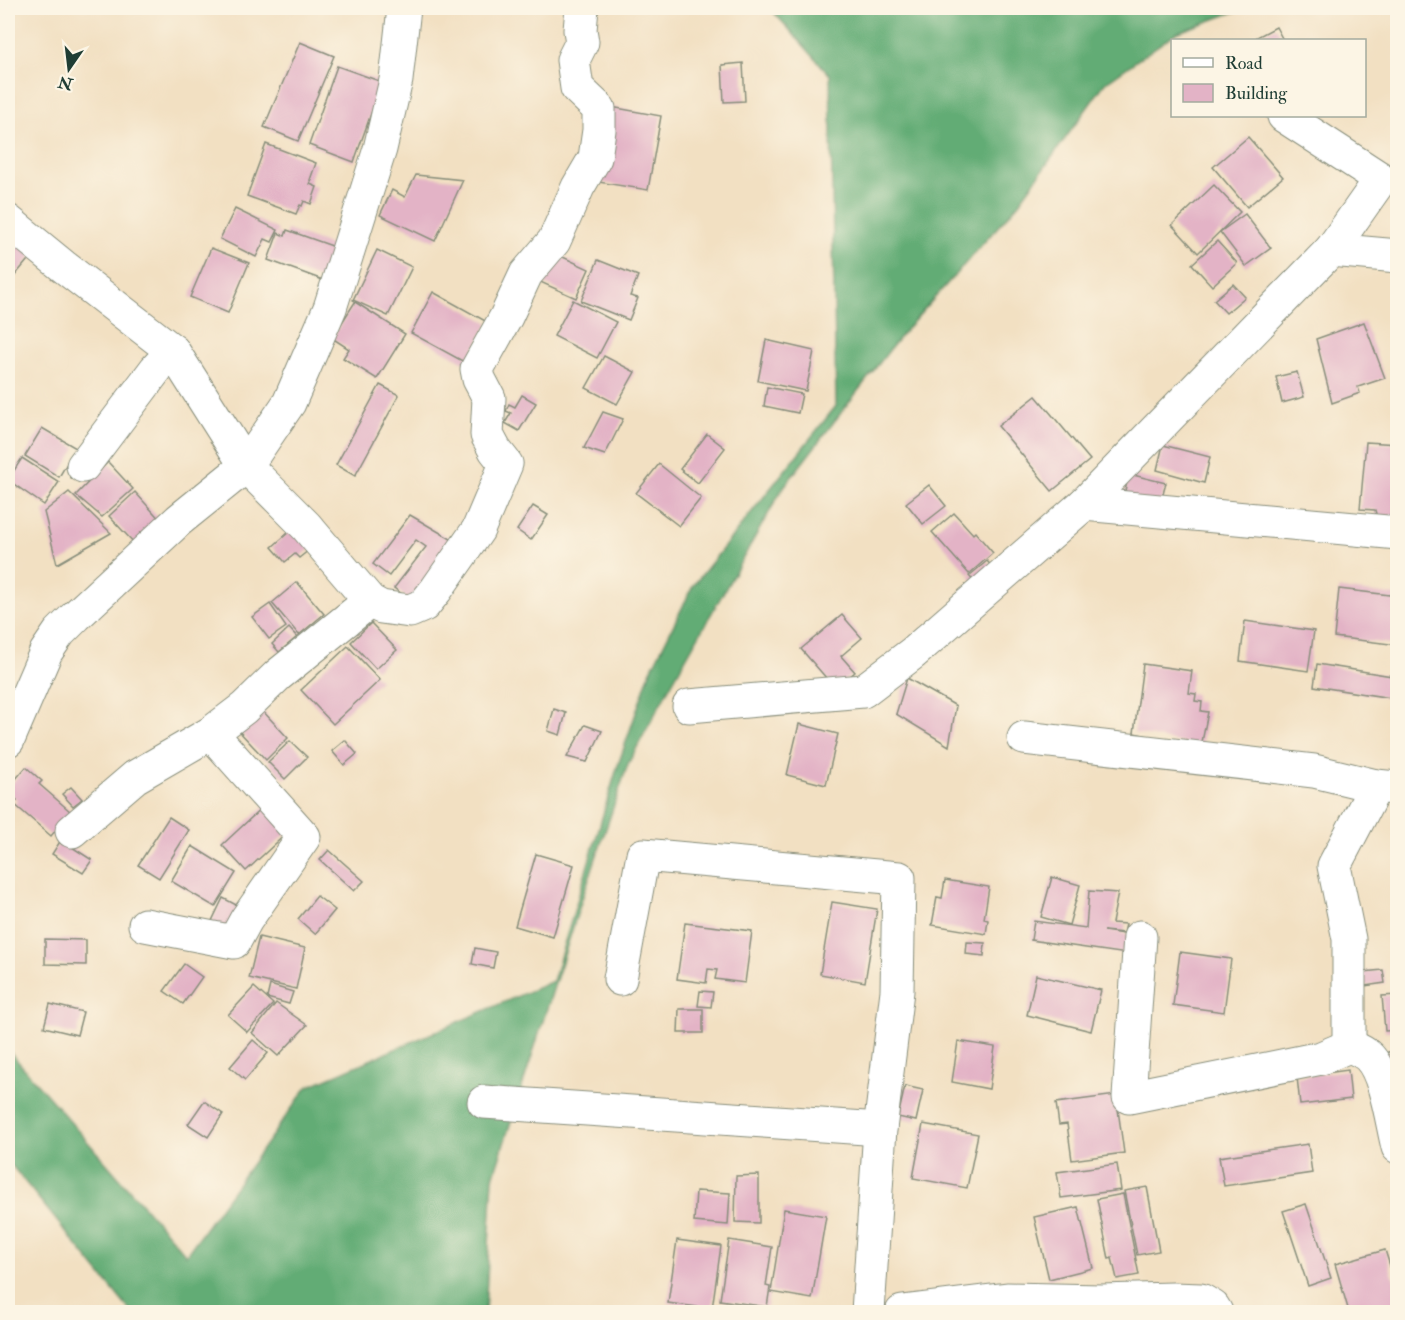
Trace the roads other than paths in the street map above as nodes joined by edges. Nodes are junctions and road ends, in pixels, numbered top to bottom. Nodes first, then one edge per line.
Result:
1 (404, 8) edge
2 (582, 8) edge
3 (1286, 117) edge
4 (1389, 174) edge
5 (8, 221) edge
6 (1332, 250) junction
7 (1398, 256) edge
8 (173, 351) junction
9 (83, 466) dead end
10 (246, 466) junction
11 (1084, 504) junction
12 (1398, 533) edge
13 (370, 602) junction
14 (688, 706) dead end
15 (211, 733) junction
16 (1024, 738) dead end
17 (8, 740) edge
18 (1387, 787) edge
19 (72, 831) dead end
20 (146, 925) dead end
21 (1140, 937) dead end
22 (620, 979) dead end
23 (1348, 1046) junction
24 (484, 1102) dead end
25 (880, 1130) junction
26 (1398, 1147) edge
27 (1209, 1306) edge
28 (868, 1312) edge
29 (902, 1312) edge

1 - 10 street
2 - 13 street
3 - 4 street
4 - 6 street
5 - 8 street
6 - 7 street
6 - 11 street
8 - 9 street
8 - 10 street
10 - 13 street
10 - 17 street
11 - 12 street
11 - 14 street
13 - 15 street
15 - 19 street
15 - 20 street
16 - 18 street
18 - 23 street
21 - 23 street
22 - 25 street
23 - 26 street
24 - 25 street
25 - 28 street
27 - 29 street

